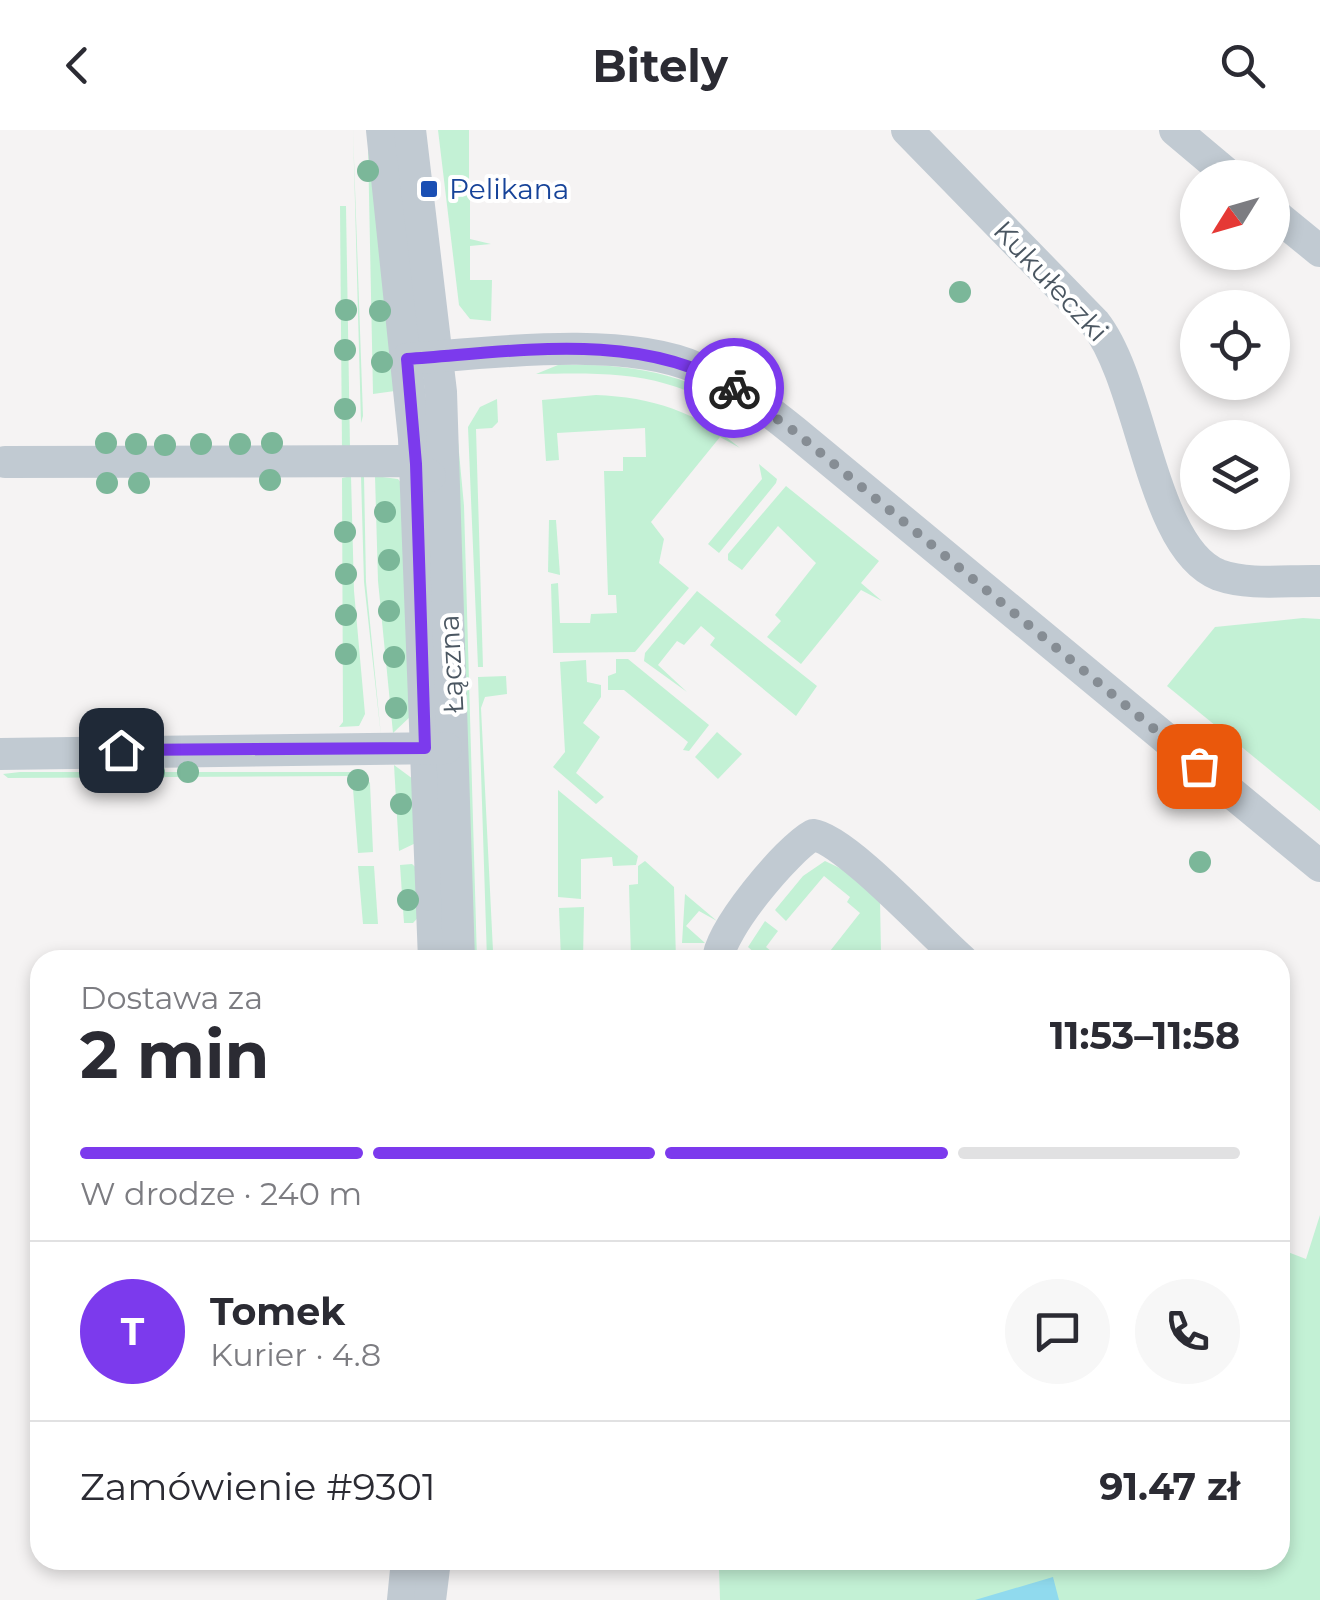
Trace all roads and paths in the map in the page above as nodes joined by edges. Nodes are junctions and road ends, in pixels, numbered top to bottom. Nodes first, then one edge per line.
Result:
1 (382, 130) edge
2 (410, 130) edge
3 (907, 130) edge
4 (1175, 130) edge
5 (1211, 160) edge
6 (1290, 227) edge
7 (1320, 251) edge
8 (422, 358) junction
9 (5, 462) dead end
10 (416, 464) junction
11 (446, 553) junction
12 (1320, 580) edge
13 (440, 748) junction
14 (0, 754) edge
15 (1320, 866) edge
16 (434, 950) edge
17 (458, 950) edge
18 (719, 950) edge
19 (950, 950) edge
20 (406, 1570) edge
21 (434, 1570) edge
22 (403, 1600) edge
23 (430, 1600) edge

1 - 8 street, Łączna
2 - 8 street, Łączna
3 - 12 street, Kukułeczki
4 - 5 street
6 - 7 street
8 - 10 street, Łączna
8 - 11 street, Łączna
8 - 15 street
9 - 10 street
10 - 11 street
10 - 13 street, Łączna
11 - 13 street, Łączna
13 - 14 street
13 - 16 street, Łączna
13 - 17 street, Łączna
18 - 19 street
20 - 22 street
21 - 23 street

